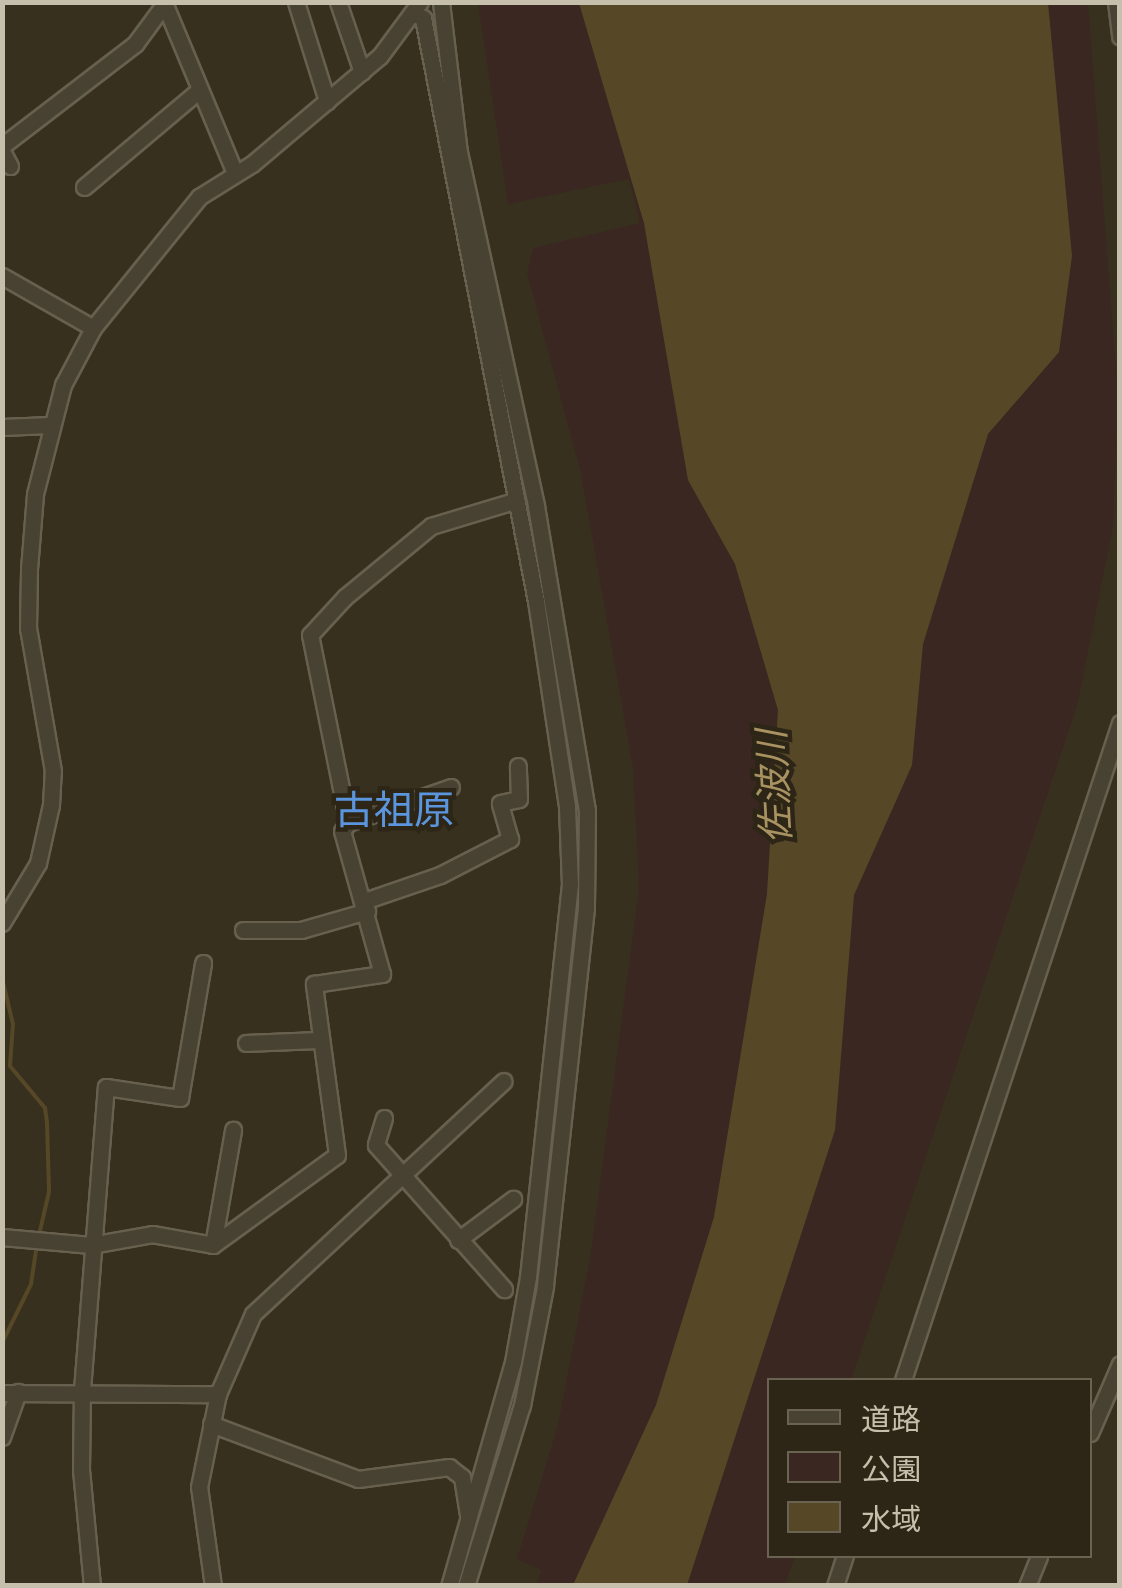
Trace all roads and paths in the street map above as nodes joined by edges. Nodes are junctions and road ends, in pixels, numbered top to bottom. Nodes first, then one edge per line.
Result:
1 (296, 2) edge
2 (338, 2) edge
3 (441, 2) edge
4 (1116, 2) edge
5 (165, 4) edge
6 (417, 8) edge
7 (1120, 37) edge
8 (362, 72) junction
9 (197, 92) junction
10 (327, 101) junction
11 (5, 154) edge
12 (234, 173) junction
13 (84, 188) dead end
14 (2, 276) edge
15 (93, 328) junction
16 (50, 425) junction
17 (2, 427) edge
18 (514, 502) junction
19 (1120, 723) edge
20 (518, 766) dead end
21 (451, 787) dead end
22 (348, 823) junction
23 (366, 906) junction
24 (2, 924) edge
25 (243, 930) dead end
26 (203, 962) dead end
27 (317, 1040) junction
28 (246, 1043) dead end
29 (504, 1081) dead end
30 (384, 1118) dead end
31 (233, 1130) dead end
32 (404, 1178) junction
33 (512, 1198) dead end
34 (2, 1237) edge
35 (458, 1240) junction
36 (91, 1245) junction
37 (213, 1245) junction
38 (504, 1289) dead end
39 (1120, 1364) edge
40 (904, 1378) edge
41 (82, 1390) junction
42 (10, 1393) edge
43 (218, 1394) junction
44 (211, 1424) junction
45 (1092, 1429) edge
46 (2, 1437) edge
47 (469, 1518) junction
48 (844, 1558) edge
49 (1038, 1558) edge
50 (92, 1586) edge
51 (213, 1586) edge
52 (449, 1586) edge
53 (466, 1586) edge
54 (835, 1586) edge
55 (1027, 1586) edge

1 - 10 street
2 - 8 street
3 - 53 street
4 - 7 street
5 - 9 street
5 - 11 street
6 - 8 street
6 - 18 street
8 - 10 street
9 - 12 street
9 - 13 street
10 - 12 street
12 - 15 street
14 - 15 street
15 - 16 street
16 - 17 street
16 - 24 street
18 - 22 street
18 - 47 street
19 - 40 street
20 - 23 street
21 - 22 street
22 - 23 street
23 - 25 street
23 - 27 street
26 - 36 street
27 - 28 street
27 - 37 street
29 - 32 street
30 - 32 street
31 - 37 street
32 - 35 street
32 - 43 street
33 - 35 street
34 - 36 street
35 - 38 street
36 - 37 street
36 - 41 street
39 - 45 street
41 - 42 street
41 - 43 street
41 - 50 street
42 - 46 street
43 - 44 street
44 - 47 street
44 - 51 street
47 - 52 street
48 - 54 street
49 - 55 street

